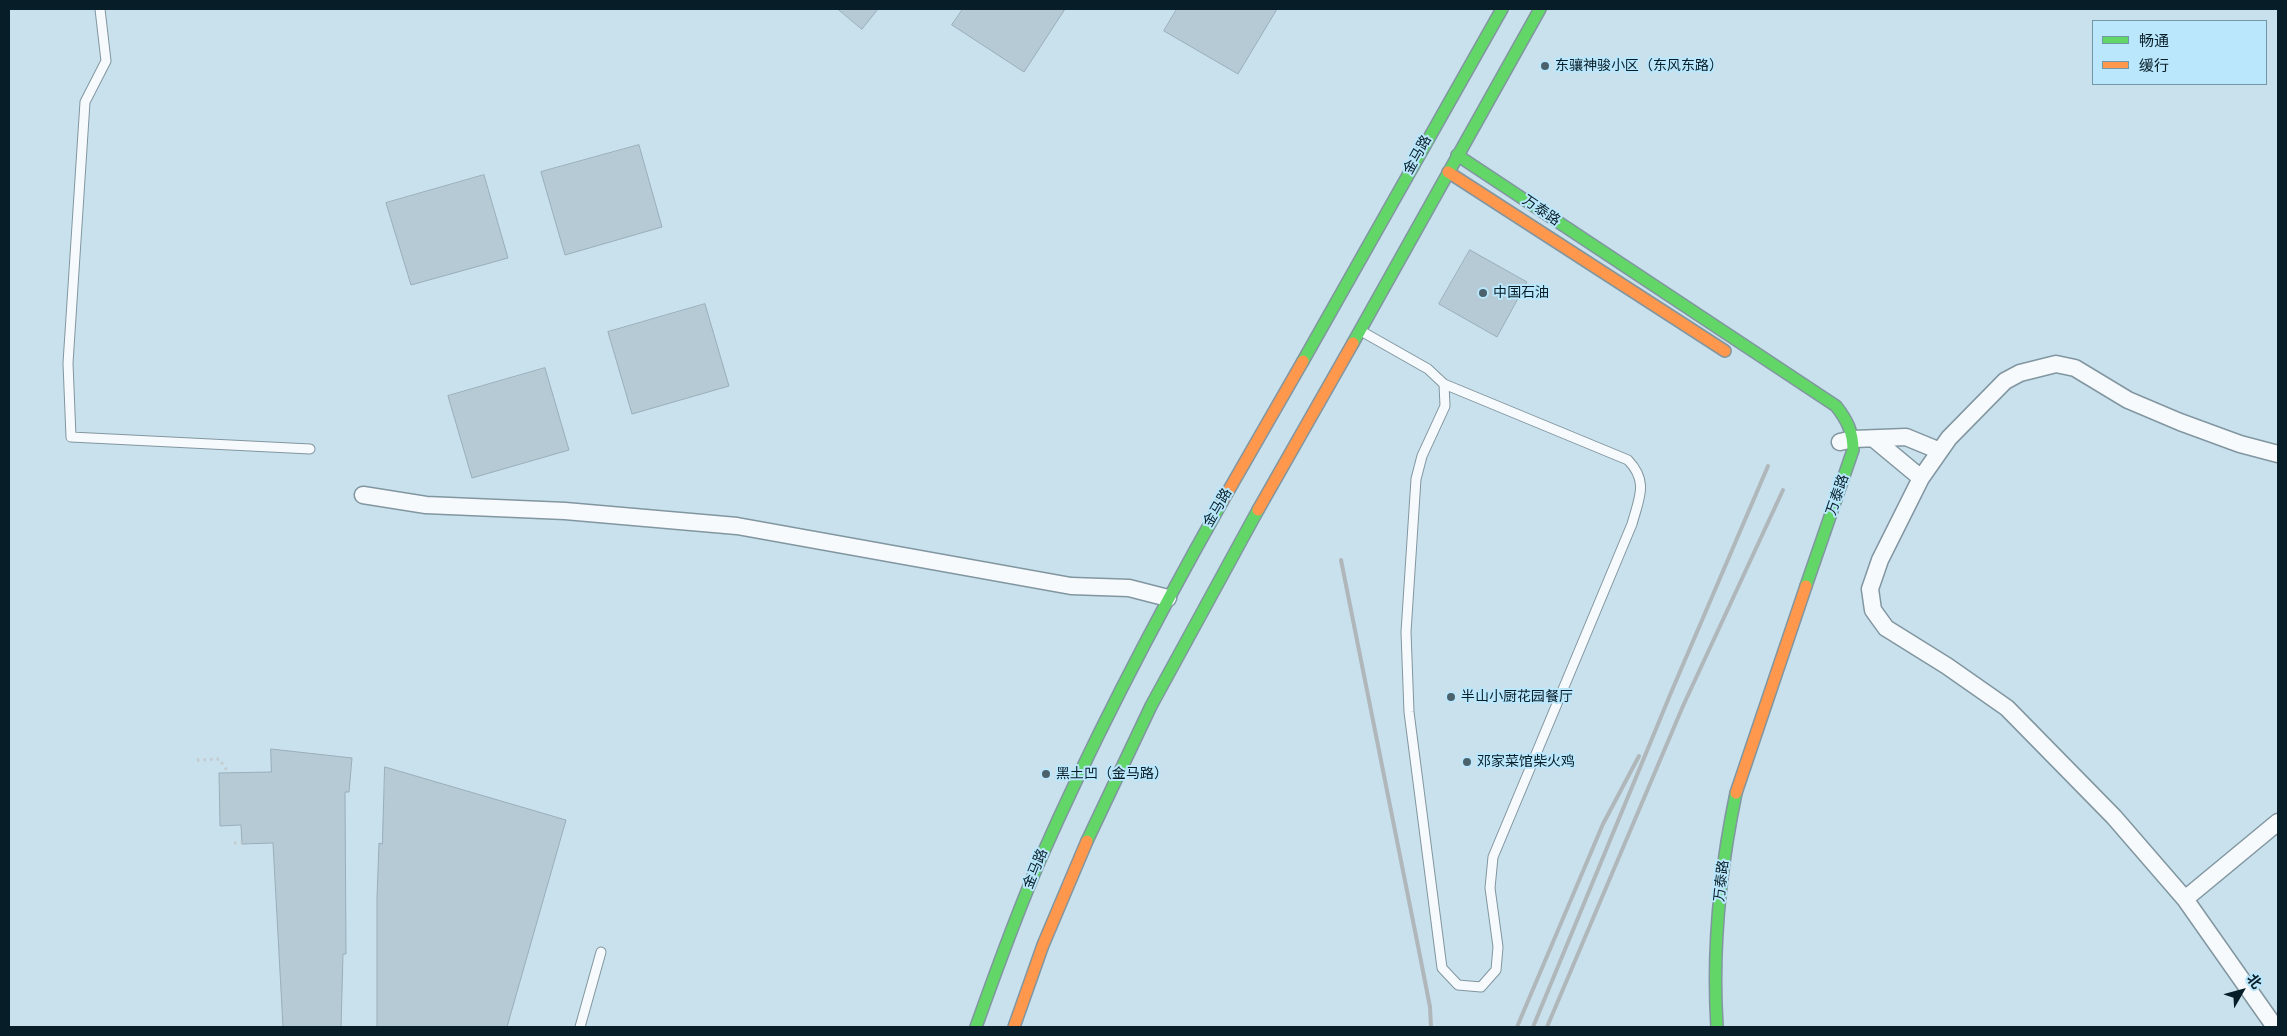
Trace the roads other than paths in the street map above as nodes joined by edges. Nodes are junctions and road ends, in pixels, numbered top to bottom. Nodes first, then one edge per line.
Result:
1 (100, 9) edge
2 (1502, 9) edge
3 (1540, 9) edge
4 (1457, 155) junction
5 (1448, 172) junction
6 (1360, 330) junction
7 (1734, 357) dead end
8 (1444, 384) junction
9 (1874, 440) junction
10 (1841, 442) junction
11 (310, 449) dead end
12 (1940, 451) junction
13 (2278, 454) edge
14 (1921, 478) junction
15 (363, 495) dead end
16 (1168, 598) junction
17 (2278, 822) edge
18 (2186, 898) junction
19 (600, 952) dead end
20 (580, 1027) edge
21 (976, 1027) edge
22 (1014, 1027) edge
23 (1717, 1027) edge
24 (2275, 1027) edge

1 - 11 lane
2 - 16 main road, 金马路
3 - 4 main road
4 - 5 main road
4 - 10 main road, 万泰路
5 - 6 main road
5 - 7 main road, 万泰路
6 - 8 lane
6 - 22 main road
8 - 8 lane
9 - 10 street
9 - 12 street
9 - 14 street
10 - 23 main road, 万泰路
12 - 13 street
12 - 14 street
14 - 18 street
15 - 16 street
16 - 21 main road, 金马路
17 - 18 street
18 - 24 street
19 - 20 lane

